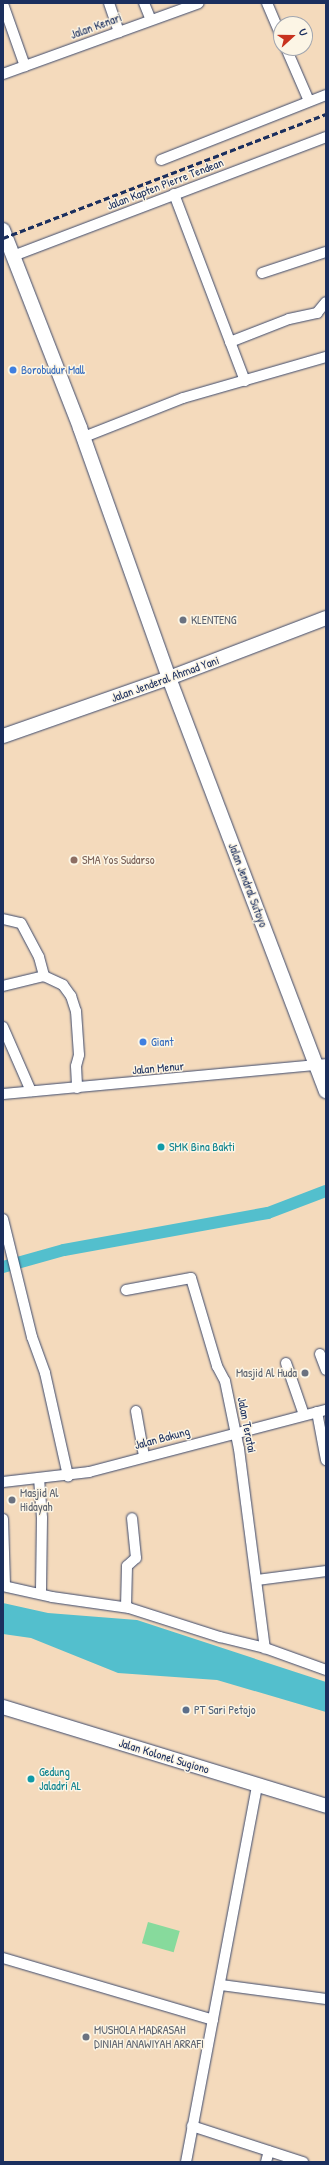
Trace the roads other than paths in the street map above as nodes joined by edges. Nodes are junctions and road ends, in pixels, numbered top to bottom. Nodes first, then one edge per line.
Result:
1 (109, 3) edge
2 (144, 3) edge
3 (199, 3) edge
4 (267, 3) edge
5 (3, 4) edge
6 (273, 17) edge
7 (151, 20) junction
8 (119, 32) junction
9 (289, 56) edge
10 (25, 66) junction
11 (3, 74) edge
12 (326, 95) edge
13 (309, 101) junction
14 (325, 140) edge
15 (161, 160) dead end
16 (174, 194) junction
17 (3, 230) edge
18 (326, 252) edge
19 (13, 256) junction
20 (262, 273) dead end
21 (326, 302) edge
22 (230, 342) junction
23 (326, 357) edge
24 (245, 380) junction
25 (84, 437) junction
26 (326, 618) edge
27 (169, 678) junction
28 (3, 736) edge
29 (3, 919) edge
30 (44, 976) junction
31 (3, 986) edge
32 (3, 1027) edge
33 (321, 1065) edge
34 (77, 1088) junction
35 (31, 1091) junction
36 (326, 1091) edge
37 (3, 1094) edge
38 (3, 1219) edge
39 (126, 1290) dead end
40 (320, 1354) dead end
41 (286, 1363) dead end
42 (326, 1370) edge
43 (136, 1411) dead end
44 (321, 1411) edge
45 (304, 1415) junction
46 (235, 1432) junction
47 (144, 1456) junction
48 (326, 1460) edge
49 (68, 1476) junction
50 (39, 1478) junction
51 (3, 1482) edge
52 (132, 1518) dead end
53 (3, 1519) edge
54 (326, 1571) edge
55 (257, 1580) junction
56 (4, 1586) edge
57 (41, 1594) junction
58 (126, 1607) junction
59 (265, 1648) junction
60 (326, 1670) edge
61 (3, 1707) edge
62 (258, 1786) junction
63 (326, 1806) edge
64 (3, 1958) edge
65 (221, 1985) junction
66 (326, 1999) edge
67 (213, 2020) junction
68 (192, 2126) junction
69 (269, 2151) junction
70 (186, 2162) edge
71 (266, 2162) edge
72 (303, 2162) edge

1 - 8 street
2 - 7 street
3 - 7 street, Jalan Kenari
4 - 6 street
5 - 10 street
7 - 8 street, Jalan Kenari
8 - 10 street, Jalan Kenari
9 - 13 street
10 - 11 street, Jalan Kenari
12 - 13 street
13 - 15 street
14 - 16 street, Jalan Kapten Pierre Tendean
16 - 19 street, Jalan Kapten Pierre Tendean
16 - 22 street
17 - 19 street, Jalan Jendral Sutoyo
18 - 20 street
19 - 25 street, Jalan Jendral Sutoyo
21 - 22 street
22 - 24 street
23 - 24 street
24 - 25 street
25 - 27 street, Jalan Jendral Sutoyo
26 - 27 street, Jalan Jenderal Ahmad Yani
27 - 28 street, Jalan Jenderal Ahmad Yani
27 - 33 street, Jalan Jendral Sutoyo
29 - 30 street
30 - 31 street
30 - 34 street
32 - 35 street
33 - 34 street, Jalan Menur
33 - 36 street, Jalan Jendral Sutoyo
34 - 35 street, Jalan Menur
35 - 37 street, Jalan Menur
38 - 49 street
39 - 46 street, Jalan Teratai
40 - 42 street
41 - 45 street
43 - 47 street
44 - 45 street, Jalan Bakung
44 - 48 street
45 - 46 street, Jalan Bakung
46 - 47 street, Jalan Bakung
46 - 55 street, Jalan Teratai
47 - 49 street, Jalan Bakung
49 - 50 street, Jalan Bakung
50 - 51 street, Jalan Bakung
50 - 57 street
52 - 58 street
53 - 56 street
54 - 55 street
55 - 59 street, Jalan Teratai
56 - 57 street
57 - 58 street
58 - 59 street
59 - 60 street
61 - 62 street, Jalan Kolonel Sugiono
62 - 63 street, Jalan Kolonel Sugiono
62 - 65 street
64 - 67 street
65 - 66 street
65 - 67 street
67 - 68 street
68 - 69 street
68 - 70 street
69 - 71 street
69 - 72 street

